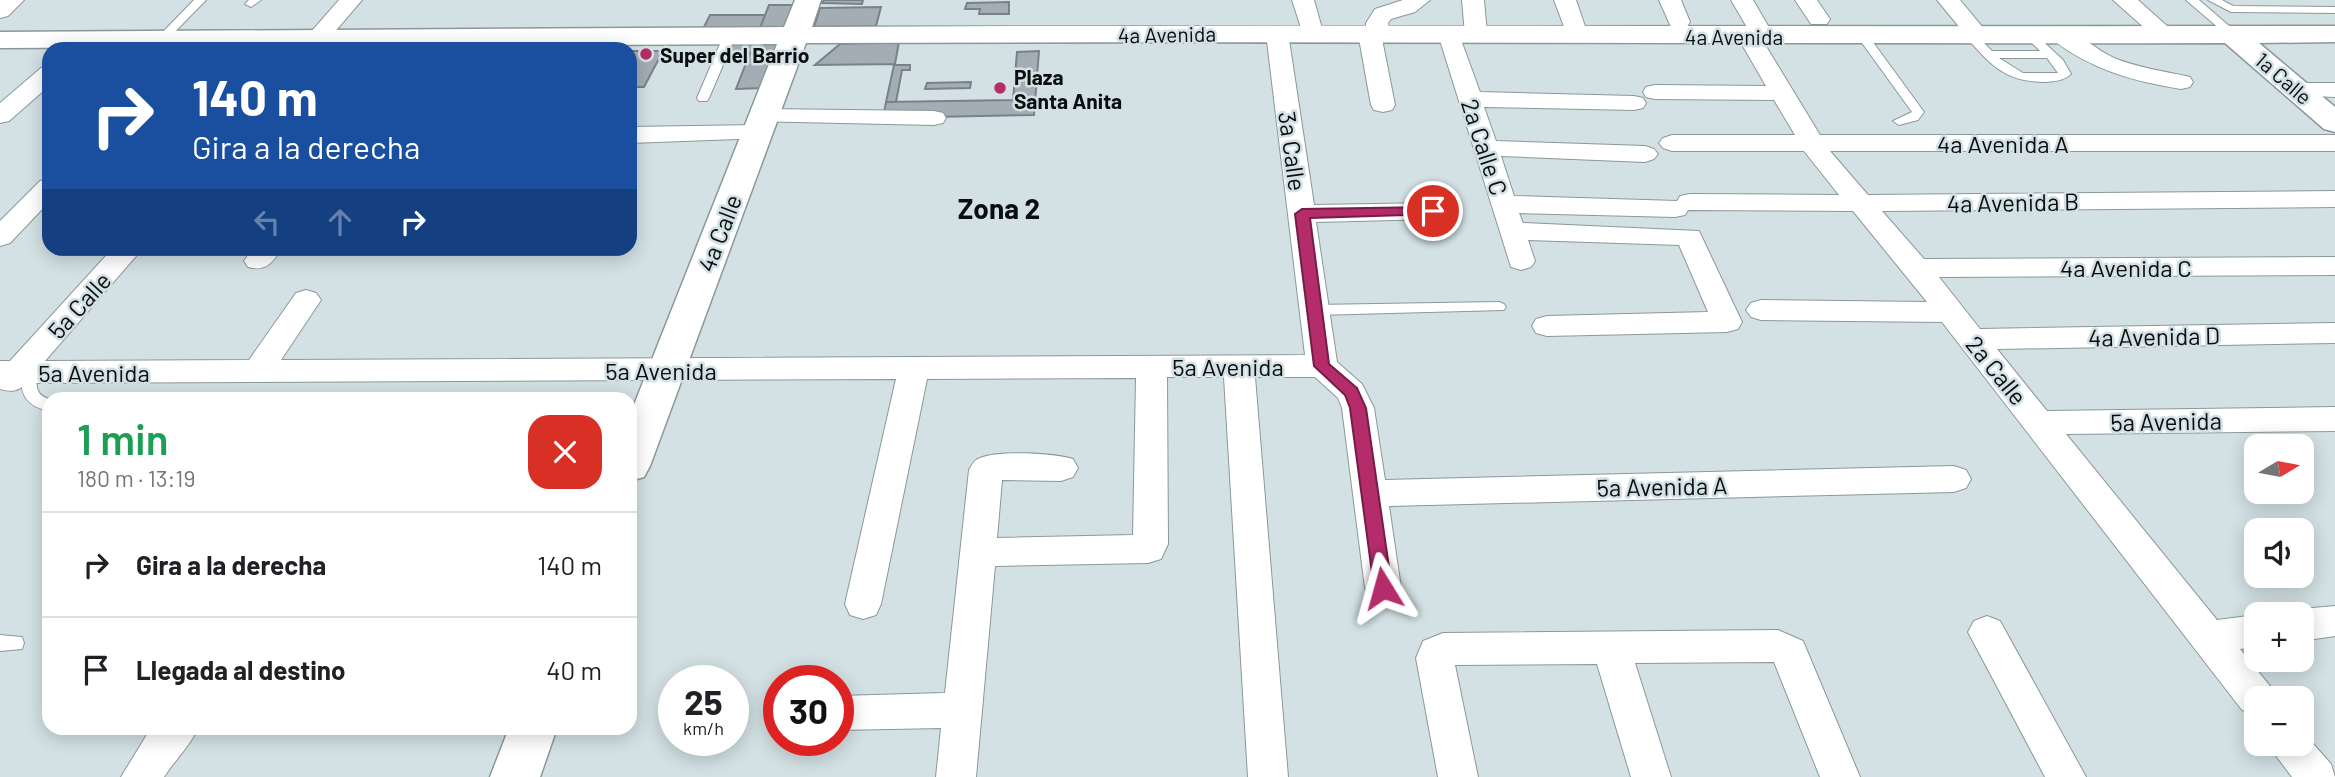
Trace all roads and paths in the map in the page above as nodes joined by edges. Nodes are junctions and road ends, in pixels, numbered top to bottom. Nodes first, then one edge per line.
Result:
1 (13, 0) edge
2 (200, 0) edge
3 (351, 0) edge
4 (808, 0) edge
5 (1303, 0) edge
6 (1419, 0) edge
7 (1473, 0) edge
8 (1565, 0) edge
9 (1670, 0) edge
10 (1742, 0) edge
11 (1806, 0) edge
12 (1930, 0) edge
13 (1948, 0) edge
14 (2124, 0) edge
15 (2192, 0) edge
16 (2214, 0) edge
17 (2335, 10) edge
18 (0, 11) edge
19 (1818, 19) dead end
20 (1679, 22) dead end
21 (1312, 32) junction
22 (1277, 33) junction
23 (1374, 33) junction
24 (1463, 34) junction
25 (2165, 34) junction
26 (2232, 34) junction
27 (2335, 34) edge
28 (1577, 35) junction
29 (796, 36) junction
30 (1756, 36) junction
31 (1863, 36) junction
32 (729, 37) junction
33 (0, 40) edge
34 (1974, 40) junction
35 (2047, 41) junction
36 (180, 42) edge
37 (314, 42) edge
38 (617, 42) edge
39 (42, 43) edge
40 (42, 79) edge
41 (2181, 82) dead end
42 (2299, 90) junction
43 (2335, 90) edge
44 (1782, 93) junction
45 (703, 98) dead end
46 (1470, 99) junction
47 (1383, 105) dead end
48 (0, 116) edge
49 (934, 118) dead end
50 (1899, 121) dead end
51 (2335, 123) edge
52 (761, 125) junction
53 (637, 134) edge
54 (1810, 142) junction
55 (1672, 143) dead end
56 (2335, 143) edge
57 (1485, 148) junction
58 (1645, 154) dead end
59 (42, 194) edge
60 (2335, 199) edge
61 (1864, 203) junction
62 (1433, 211) dead end
63 (1302, 214) junction
64 (1508, 217) junction
65 (0, 237) edge
66 (122, 256) edge
67 (1521, 261) dead end
68 (2335, 266) edge
69 (1916, 268) junction
70 (306, 300) dead end
71 (1499, 307) dead end
72 (1315, 310) junction
73 (1761, 310) dead end
74 (1951, 312) junction
75 (1547, 326) dead end
76 (2335, 332) edge
77 (1972, 339) junction
78 (1152, 366) junction
79 (1239, 366) junction
80 (1322, 366) junction
81 (914, 367) junction
82 (665, 370) junction
83 (258, 371) junction
84 (12, 377) edge
85 (42, 403) edge
86 (2335, 419) edge
87 (2040, 423) junction
88 (637, 447) edge
89 (1061, 468) dead end
90 (1954, 480) dead end
91 (1370, 493) junction
92 (980, 552) junction
93 (1383, 588) dead end
94 (863, 604) dead end
95 (2335, 621) edge
96 (2314, 623) edge
97 (1987, 632) dead end
98 (2244, 632) edge
99 (2208, 637) junction
100 (1611, 648) junction
101 (2247, 686) edge
102 (963, 710) junction
103 (854, 713) edge
104 (170, 735) edge
105 (530, 735) edge
106 (2301, 756) edge
107 (141, 777) edge
108 (515, 777) edge
109 (956, 777) edge
110 (1268, 777) edge
111 (1458, 777) edge
112 (1651, 777) edge
113 (1840, 777) edge
114 (2066, 777) edge
115 (2318, 777) edge

1 - 18 street
2 - 36 lane
3 - 37 street
4 - 29 main road, 4a Calle
5 - 21 street
6 - 23 street
7 - 24 street, 2a Calle C
8 - 28 street
9 - 20 street
10 - 30 street, 2a Calle
11 - 19 street
12 - 34 street
13 - 34 street
14 - 25 street
15 - 26 lane
16 - 17 lane
21 - 22 main road, 4a Avenida
21 - 23 main road, 4a Avenida
22 - 29 main road, 4a Avenida
22 - 63 street, 3a Calle
23 - 24 main road, 4a Avenida
23 - 47 street
24 - 28 main road, 4a Avenida
24 - 46 street, 2a Calle C
25 - 26 main road, 4a Avenida
25 - 35 main road, 4a Avenida
26 - 27 main road, 4a Avenida
26 - 42 main road, 1a Calle
28 - 30 main road, 4a Avenida
29 - 32 main road, 4a Avenida
29 - 52 main road, 4a Calle
30 - 31 main road, 4a Avenida
30 - 44 street, 2a Calle
31 - 34 main road, 4a Avenida
31 - 50 lane
32 - 38 main road, 4a Avenida
32 - 45 lane
33 - 39 main road, 4a Avenida
34 - 35 main road, 4a Avenida
34 - 35 lane
35 - 41 street
40 - 48 street
42 - 43 street
42 - 51 main road, 1a Calle
44 - 46 street
44 - 54 street, 2a Calle
46 - 57 street, 2a Calle C
49 - 52 street
52 - 53 street
52 - 82 main road, 4a Calle
54 - 55 street, 4a Avenida A
54 - 56 street, 4a Avenida A
54 - 61 street, 2a Calle
57 - 58 street
57 - 64 street, 2a Calle C
59 - 65 street
60 - 61 street, 4a Avenida B
61 - 64 street, 4a Avenida B
61 - 69 street, 2a Calle
62 - 63 street
63 - 72 street, 3a Calle
64 - 67 street, 2a Calle C
64 - 75 street
66 - 84 street, 5a Calle
68 - 69 street, 4a Avenida C
69 - 74 street, 2a Calle
70 - 83 street
71 - 72 lane
72 - 80 street, 3a Calle
73 - 74 street
74 - 77 street, 2a Calle
76 - 77 street, 4a Avenida D
77 - 87 street, 2a Calle
78 - 79 street, 5a Avenida
78 - 81 street, 5a Avenida
78 - 92 street
79 - 80 street, 5a Avenida
79 - 110 street
80 - 91 street
81 - 82 street, 5a Avenida
81 - 94 street
82 - 83 street, 5a Avenida
82 - 88 main road, 4a Calle
83 - 84 street, 5a Avenida
84 - 85 lane
86 - 87 street, 5a Avenida
87 - 99 street, 2a Calle
89 - 92 street
90 - 91 street, 5a Avenida A
91 - 93 street
92 - 102 street
95 - 96 street
97 - 114 street
98 - 99 street
99 - 101 street, 2a Calle
100 - 111 street
100 - 112 street
100 - 113 street
102 - 103 street
102 - 109 street
104 - 107 street
105 - 108 main road
106 - 115 street

